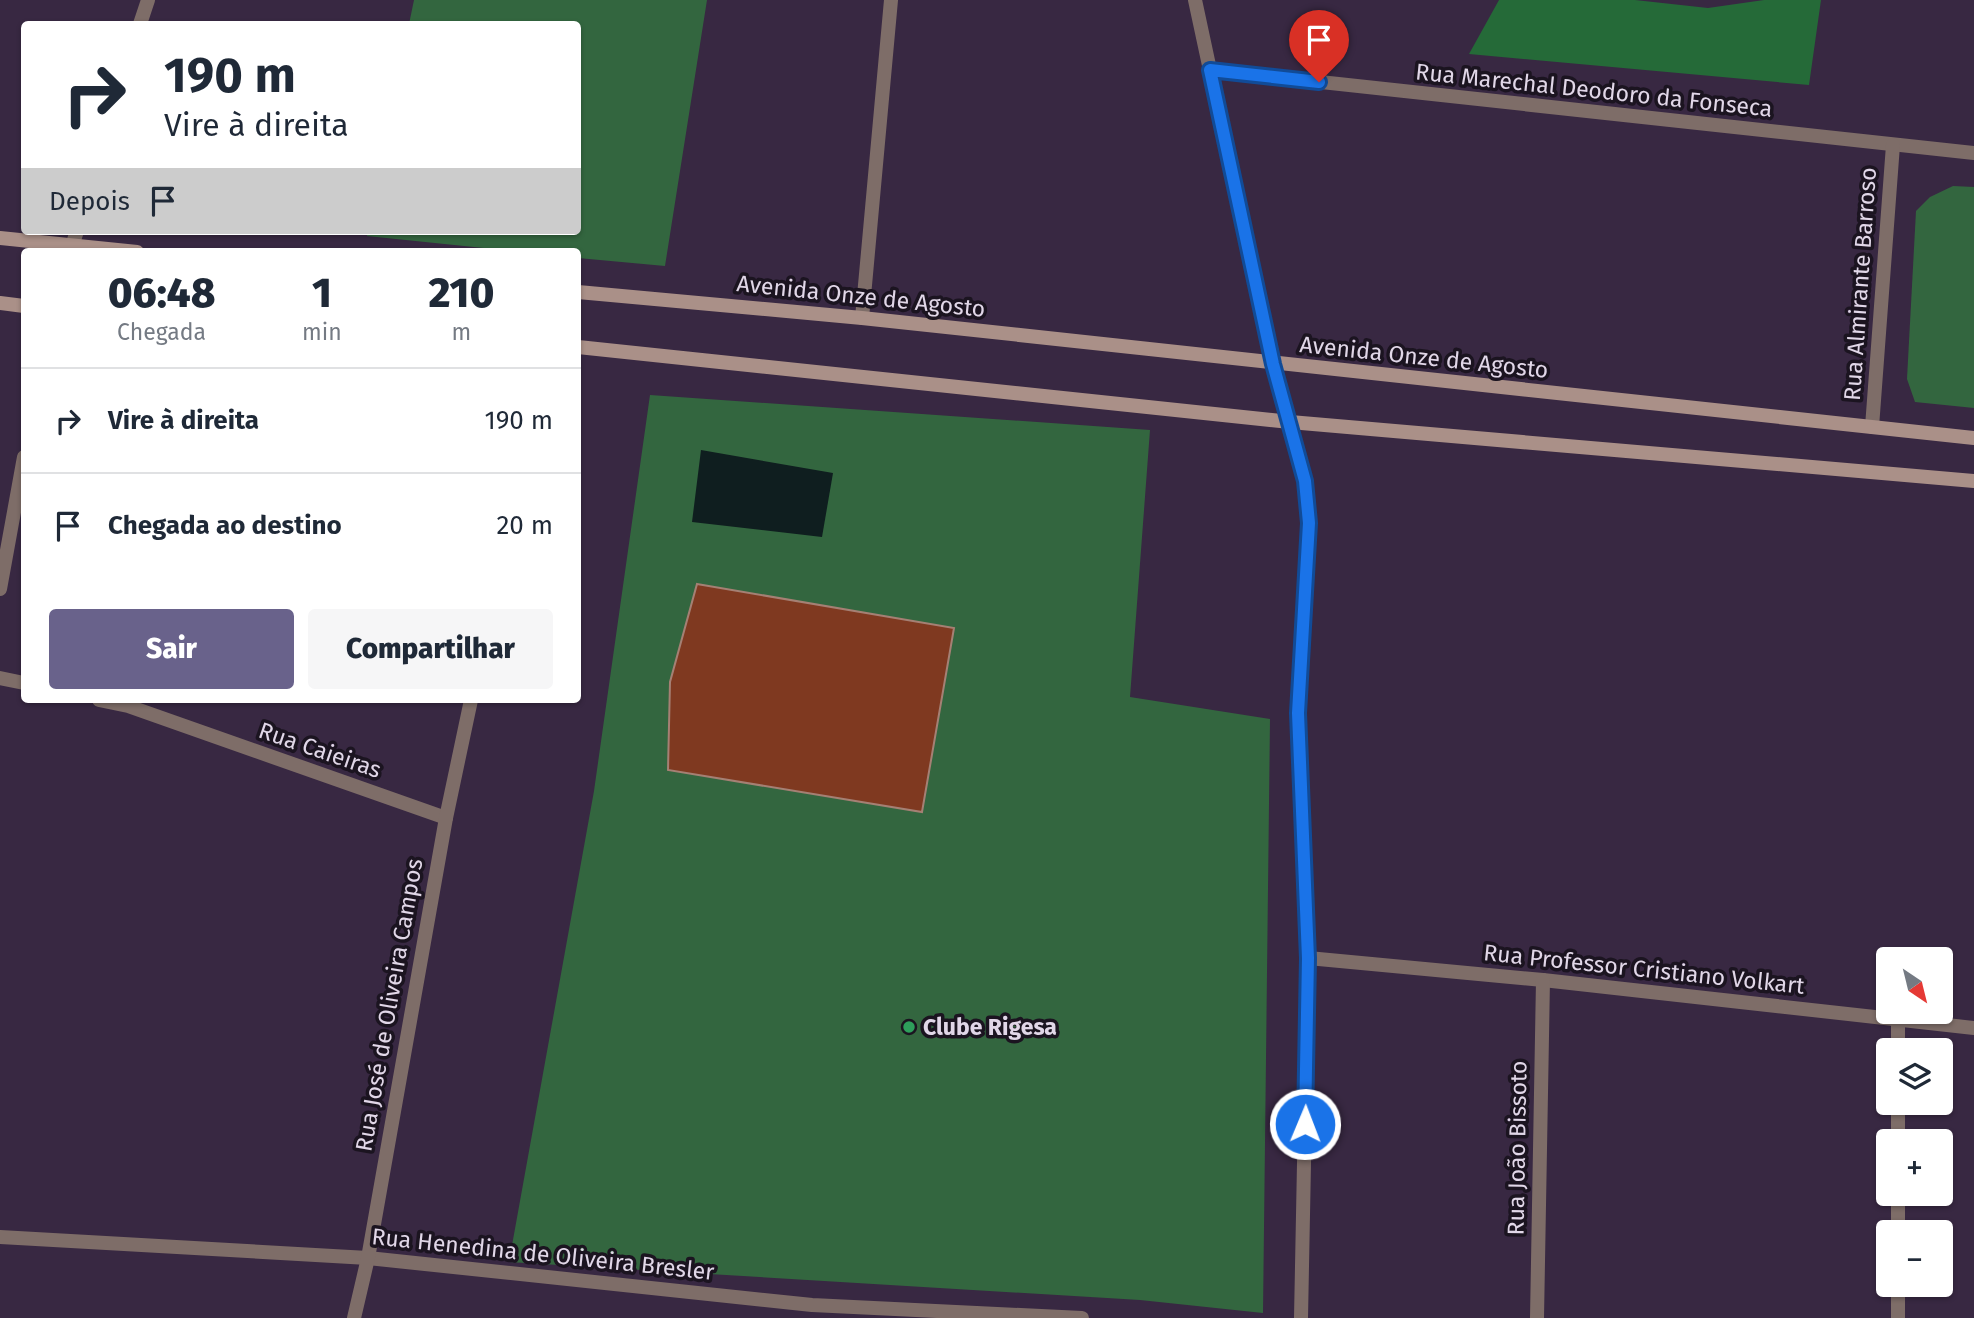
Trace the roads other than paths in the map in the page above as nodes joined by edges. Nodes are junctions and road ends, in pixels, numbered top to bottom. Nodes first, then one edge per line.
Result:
1 (148, 0) edge
2 (891, 0) edge
3 (1195, 0) edge
4 (141, 21) edge
5 (1210, 70) junction
6 (1893, 145) junction
7 (1974, 153) edge
8 (0, 238) edge
9 (65, 248) edge
10 (581, 292) edge
11 (0, 303) edge
12 (21, 306) edge
13 (862, 318) junction
14 (581, 347) edge
15 (1273, 364) junction
16 (1290, 422) junction
17 (1872, 426) junction
18 (1974, 438) edge
19 (21, 474) edge
20 (1974, 481) edge
21 (0, 589) edge
22 (0, 678) edge
23 (21, 682) edge
24 (114, 703) edge
25 (470, 703) edge
26 (446, 818) junction
27 (1308, 958) junction
28 (1543, 980) junction
29 (1876, 1018) edge
30 (1931, 1024) edge
31 (1974, 1028) edge
32 (0, 1237) edge
33 (368, 1258) junction
34 (1898, 1297) edge
35 (811, 1312) edge
36 (354, 1318) edge
37 (1082, 1318) edge
38 (1301, 1318) edge
39 (1536, 1318) edge
40 (1898, 1318) edge

1 - 4 street
2 - 13 street
3 - 5 street
5 - 6 street, Rua Marechal Deodoro da Fonseca
5 - 15 street
6 - 7 street, Rua Marechal Deodoro da Fonseca
6 - 17 street, Rua Almirante Barroso
8 - 9 main road
10 - 13 main road, Avenida Onze de Agosto
11 - 12 main road
13 - 15 main road, Avenida Onze de Agosto
14 - 16 main road
15 - 16 street
15 - 17 main road, Avenida Onze de Agosto
16 - 20 main road
16 - 27 street
17 - 18 main road, Avenida Onze de Agosto
19 - 21 street
22 - 23 street
24 - 26 street, Rua Caieiras
25 - 26 street, Rua José de Oliveira Campos
26 - 33 street, Rua José de Oliveira Campos
27 - 28 street, Rua Professor Cristiano Volkart
27 - 38 street
28 - 29 street, Rua Professor Cristiano Volkart
28 - 39 street, Rua João Bissoto
30 - 31 street, Rua Professor Cristiano Volkart
32 - 33 street, Rua Henedina de Oliveira Bresler
33 - 35 street, Rua Henedina de Oliveira Bresler
33 - 36 street, Rua José de Oliveira Campos
34 - 40 street
35 - 37 street, Rua Henedina de Oliveira Bresler

